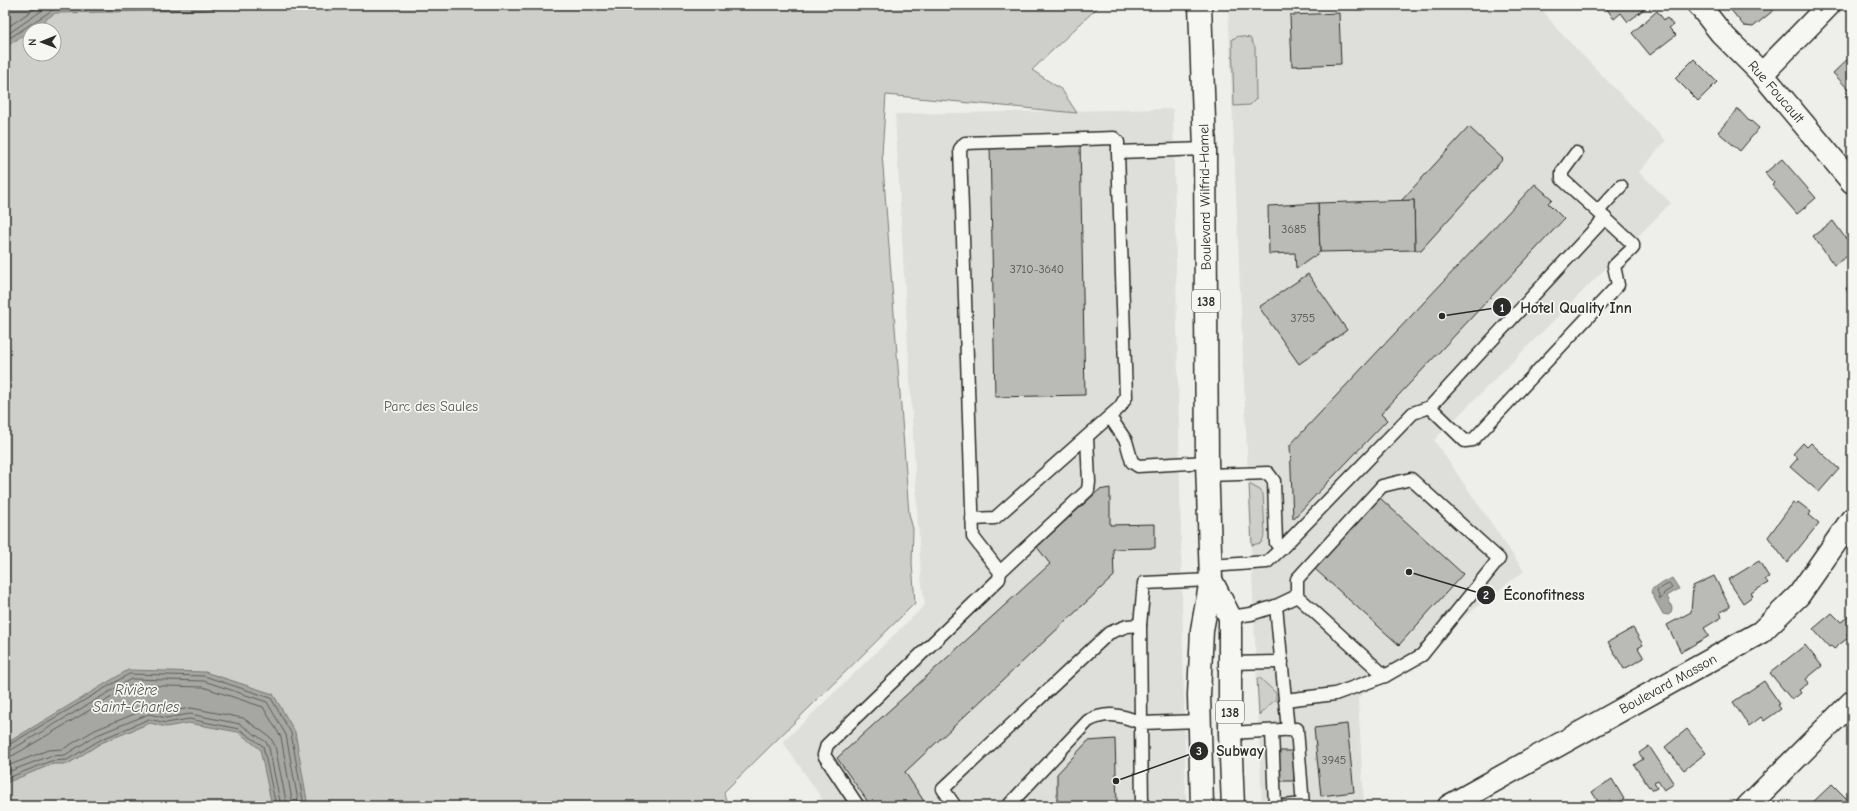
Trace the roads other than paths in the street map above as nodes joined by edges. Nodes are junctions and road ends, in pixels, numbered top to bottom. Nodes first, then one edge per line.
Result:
1 (1200, 5) edge
2 (1699, 5) edge
3 (1829, 5) edge
4 (1762, 74) junction
5 (1205, 149) junction
6 (1118, 152) junction
7 (1576, 153) dead end
8 (1852, 182) edge
9 (1621, 186) dead end
10 (1601, 215) junction
11 (1430, 407) junction
12 (1110, 417) junction
13 (1087, 437) junction
14 (1207, 469) junction
15 (972, 519) junction
16 (1852, 519) edge
17 (1281, 549) junction
18 (1000, 572) junction
19 (1210, 573) junction
20 (1297, 596) junction
21 (1276, 606) junction
22 (1230, 617) junction
23 (1140, 625) junction
24 (1282, 662) junction
25 (1230, 663) junction
26 (1385, 676) junction
27 (1285, 700) junction
28 (1852, 702) edge
29 (1200, 721) junction
30 (1141, 723) junction
31 (1288, 730) junction
32 (1272, 731) junction
33 (1230, 733) junction
34 (1303, 805) edge
35 (858, 806) edge
36 (955, 806) edge
37 (1008, 806) edge
38 (1142, 806) edge
39 (1202, 806) edge
40 (1233, 806) edge
41 (1275, 806) edge
42 (1284, 806) edge
43 (1449, 806) edge
44 (1748, 806) edge

1 - 5 main road, Boulevard Wilfrid-Hamel / 138
2 - 4 main road, Rue Foucault
3 - 4 main road
4 - 8 main road, Rue Foucault
5 - 6 lane
5 - 14 main road, Boulevard Wilfrid-Hamel / 138
6 - 12 lane
6 - 15 lane
7 - 10 lane
9 - 10 lane
10 - 11 lane
10 - 11 lane
11 - 17 lane
12 - 13 lane
12 - 14 lane
13 - 15 lane
13 - 18 lane
14 - 17 lane
14 - 19 main road, Boulevard Wilfrid-Hamel / 138
15 - 18 lane
16 - 43 main road, Boulevard Masson
17 - 19 lane
18 - 35 lane
19 - 22 main road, Boulevard Wilfrid-Hamel / 138
19 - 23 lane
19 - 29 main road, Boulevard Wilfrid-Hamel / 138
20 - 21 lane
20 - 26 lane
20 - 26 lane
21 - 22 lane
21 - 24 lane
22 - 25 main road, Boulevard Wilfrid-Hamel / 138
23 - 30 lane
23 - 36 lane
24 - 25 lane
24 - 27 lane
25 - 33 main road, Boulevard Wilfrid-Hamel / 138
26 - 27 lane
27 - 31 lane
28 - 44 main road
29 - 30 lane
29 - 39 main road, Boulevard Wilfrid-Hamel / 138
30 - 37 lane
30 - 38 lane
31 - 32 lane
31 - 34 lane
32 - 33 lane
32 - 41 lane
33 - 40 main road, Boulevard Wilfrid-Hamel / 138
34 - 42 lane

